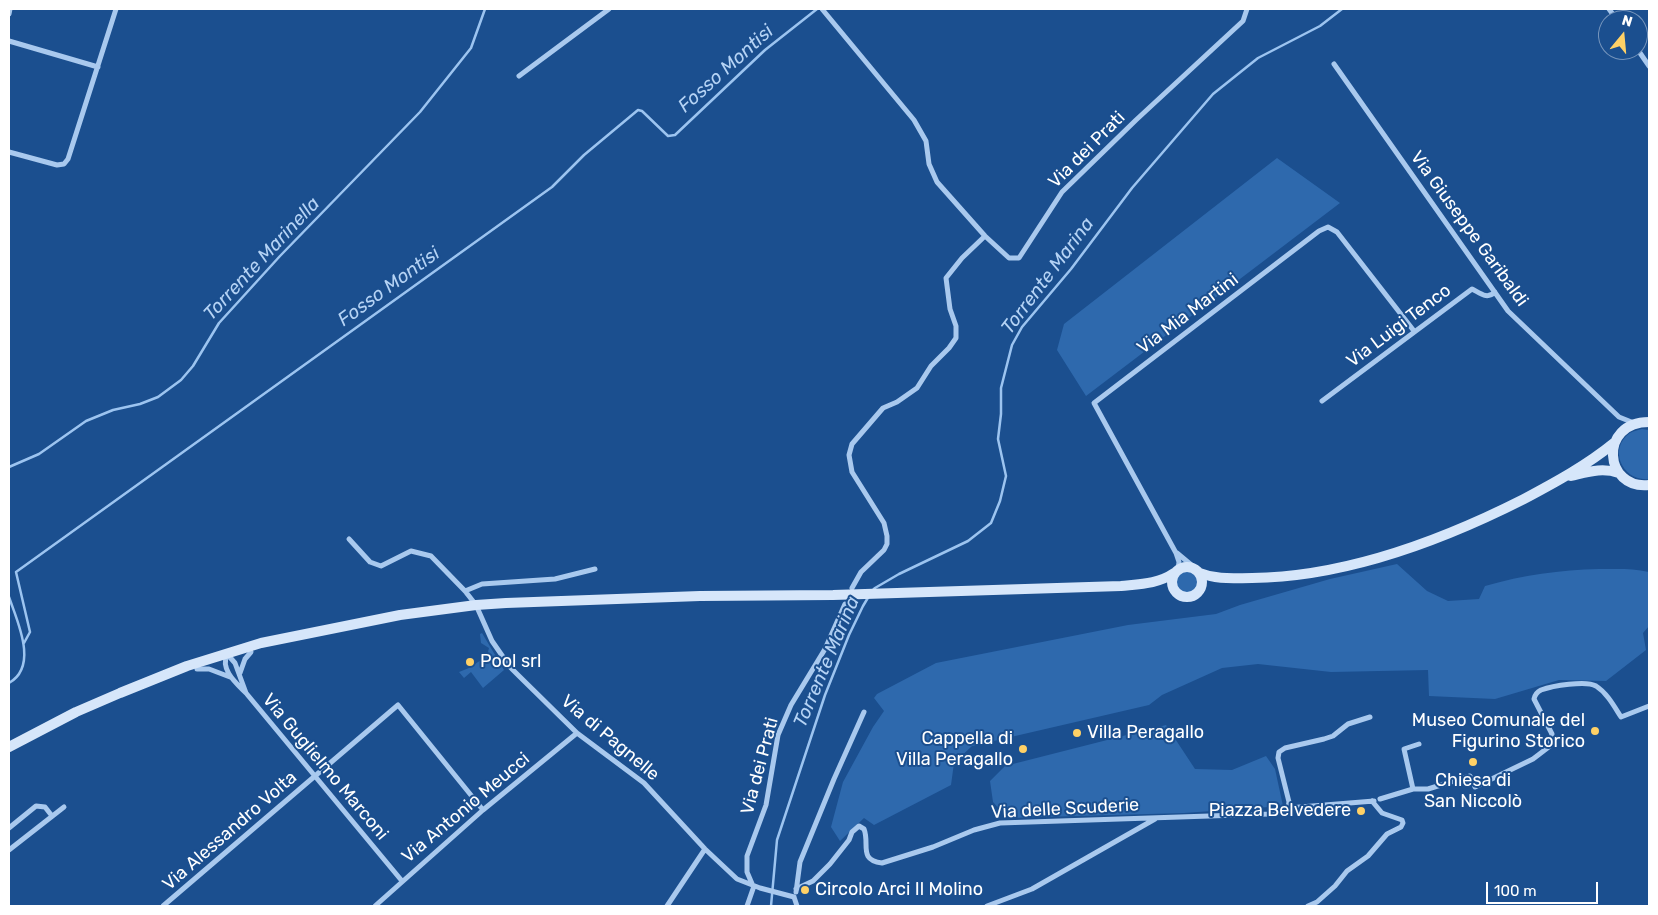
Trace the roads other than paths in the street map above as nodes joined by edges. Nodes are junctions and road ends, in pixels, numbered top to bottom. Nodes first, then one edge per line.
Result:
1 (10, 9) edge
2 (116, 9) edge
3 (608, 9) edge
4 (823, 9) edge
5 (1247, 9) edge
6 (9, 14) edge
7 (9, 41) edge
8 (1334, 64) dead end
9 (98, 67) junction
10 (520, 76) dead end
11 (9, 152) edge
12 (985, 236) junction
13 (1495, 292) junction
14 (1414, 331) junction
15 (1322, 401) dead end
16 (1619, 417) junction
17 (1649, 422) edge
18 (1635, 423) junction
19 (1616, 439) junction
20 (1619, 473) junction
21 (1561, 480) junction
22 (1649, 485) edge
23 (349, 539) dead end
24 (1176, 553) junction
25 (595, 569) dead end
26 (1176, 571) junction
27 (1197, 571) junction
28 (1218, 579) junction
29 (1152, 583) junction
30 (852, 588) dead end
31 (1174, 590) junction
32 (1200, 590) junction
33 (465, 591) junction
34 (844, 604) dead end
35 (476, 605) junction
36 (291, 638) junction
37 (251, 652) junction
38 (228, 657) junction
39 (197, 669) junction
40 (239, 674) junction
41 (166, 676) junction
42 (231, 678) junction
43 (246, 693) junction
44 (1649, 706) edge
45 (864, 712) dead end
46 (1370, 717) dead end
47 (577, 732) junction
48 (1419, 744) dead end
49 (9, 747) edge
50 (314, 776) junction
51 (1413, 789) junction
52 (1380, 799) dead end
53 (64, 807) dead end
54 (1288, 808) junction
55 (482, 810) junction
56 (52, 816) junction
57 (1158, 818) junction
58 (9, 828) edge
59 (705, 849) junction
60 (9, 850) edge
61 (402, 881) junction
62 (757, 887) junction
63 (796, 889) junction
64 (794, 897) junction
65 (163, 906) edge
66 (375, 906) edge
67 (667, 906) edge
68 (746, 906) edge
69 (797, 906) edge
70 (987, 906) edge
71 (1308, 906) edge

1 - 6 street
2 - 9 street
3 - 10 street
4 - 12 street
5 - 12 street, Via dei Prati
7 - 9 street
8 - 13 street, Via Giuseppe Garibaldi
9 - 11 street
12 - 30 street
13 - 14 street, Via Luigi Tenco
13 - 16 street, Via Giuseppe Garibaldi
14 - 15 street, Via Luigi Tenco
14 - 24 street, Via Mia Martini
16 - 18 street, Via Giuseppe Garibaldi
16 - 19 street
17 - 18 main road
18 - 19 main road
19 - 20 main road
19 - 21 main road
20 - 21 main road
20 - 22 main road
21 - 28 main road
23 - 33 street, Via di Pagnelle
24 - 26 street, Via Mia Martini
24 - 27 street, Via Mia Martini
25 - 33 street
26 - 27 main road
26 - 29 main road
26 - 31 main road
27 - 28 main road
27 - 32 main road
28 - 32 main road
29 - 31 main road
29 - 35 main road
31 - 32 main road
33 - 35 street, Via di Pagnelle
34 - 62 street, Via dei Prati
35 - 36 main road
35 - 47 street, Via di Pagnelle
36 - 37 main road
36 - 38 main road
37 - 38 main road
37 - 40 street
38 - 39 main road
38 - 40 street, Via Guglielmo Marconi
38 - 41 main road
38 - 42 street, Via Guglielmo Marconi
39 - 41 main road
39 - 42 street, Via Guglielmo Marconi
40 - 43 street, Via Guglielmo Marconi
41 - 49 main road
42 - 43 street, Via Guglielmo Marconi
43 - 50 street, Via Guglielmo Marconi
44 - 51 street
45 - 63 street
46 - 54 street
47 - 55 street, Via Antonio Meucci
47 - 59 street, Via di Pagnelle
48 - 51 street
50 - 55 street, Via Alessandro Volta
50 - 61 street, Via Guglielmo Marconi
50 - 65 street, Via Alessandro Volta
51 - 52 street
53 - 56 street
54 - 57 street
54 - 71 street
55 - 61 street, Via Antonio Meucci
56 - 58 street
56 - 60 street
57 - 63 street, Via delle Scuderie
57 - 70 street
59 - 62 street, Via di Pagnelle
59 - 67 street
61 - 66 street, Via Antonio Meucci
62 - 64 street, Via di Pagnelle
62 - 68 street
63 - 64 street
64 - 69 street

